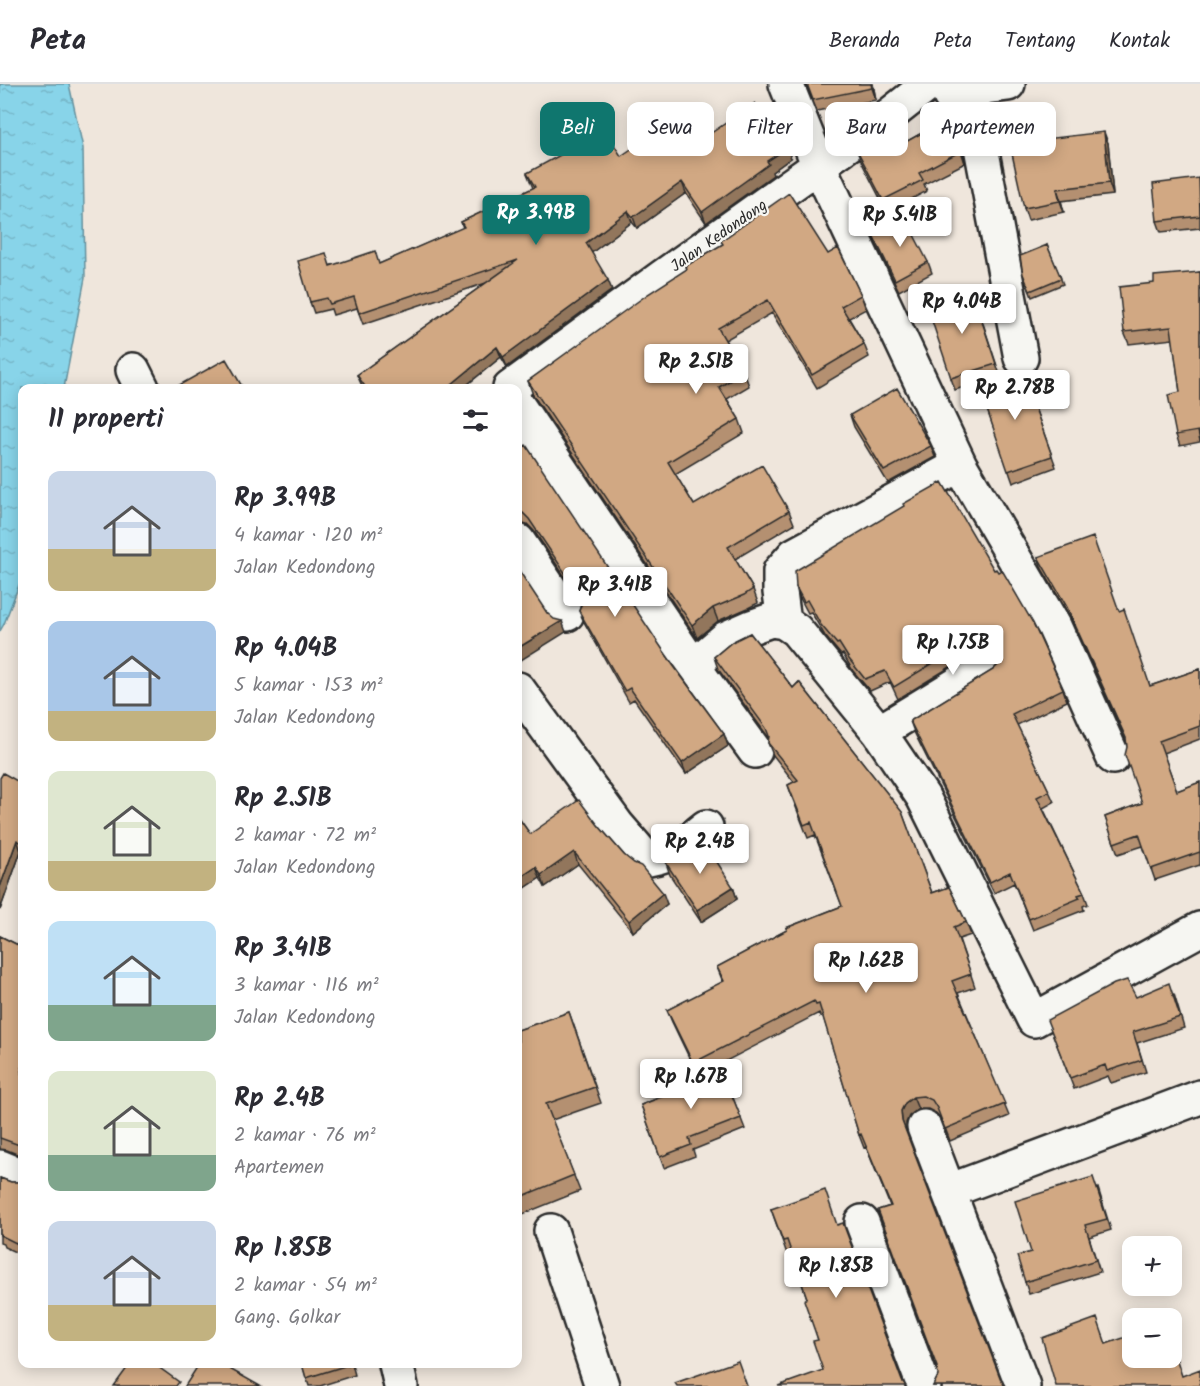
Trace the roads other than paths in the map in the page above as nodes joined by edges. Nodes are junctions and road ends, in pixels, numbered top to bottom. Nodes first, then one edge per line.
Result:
1 (786, 84) edge
2 (929, 84) edge
3 (1008, 84) edge
4 (970, 89) junction
5 (906, 102) edge
6 (908, 109) edge
7 (833, 156) edge
8 (819, 166) junction
9 (1021, 358) dead end
10 (515, 384) edge
11 (522, 412) edge
12 (960, 465) junction
13 (522, 548) edge
14 (567, 614) dead end
15 (784, 622) junction
16 (693, 666) junction
17 (987, 666) dead end
18 (522, 694) edge
19 (879, 732) junction
20 (755, 751) dead end
21 (1113, 757) dead end
22 (706, 827) dead end
23 (1200, 929) edge
24 (1200, 1097) edge
25 (924, 1127) dead end
26 (0, 1167) edge
27 (18, 1174) edge
28 (949, 1191) junction
29 (862, 1222) dead end
30 (551, 1231) dead end
31 (397, 1368) edge
32 (401, 1386) edge
33 (602, 1386) edge
34 (924, 1386) edge
35 (1023, 1386) edge

1 - 8 street
2 - 5 street, Jalan Kedondong
3 - 4 street
4 - 6 street
4 - 9 street
7 - 8 street, Jalan Kedondong
8 - 10 street, Jalan Kedondong
8 - 12 street
11 - 16 street
12 - 15 street
12 - 21 street
13 - 14 street
15 - 16 street
15 - 19 street
16 - 20 street
17 - 19 street
18 - 22 street
19 - 23 street
24 - 28 street
25 - 28 street
26 - 27 street
28 - 35 street
29 - 34 street
30 - 33 street
31 - 32 street

